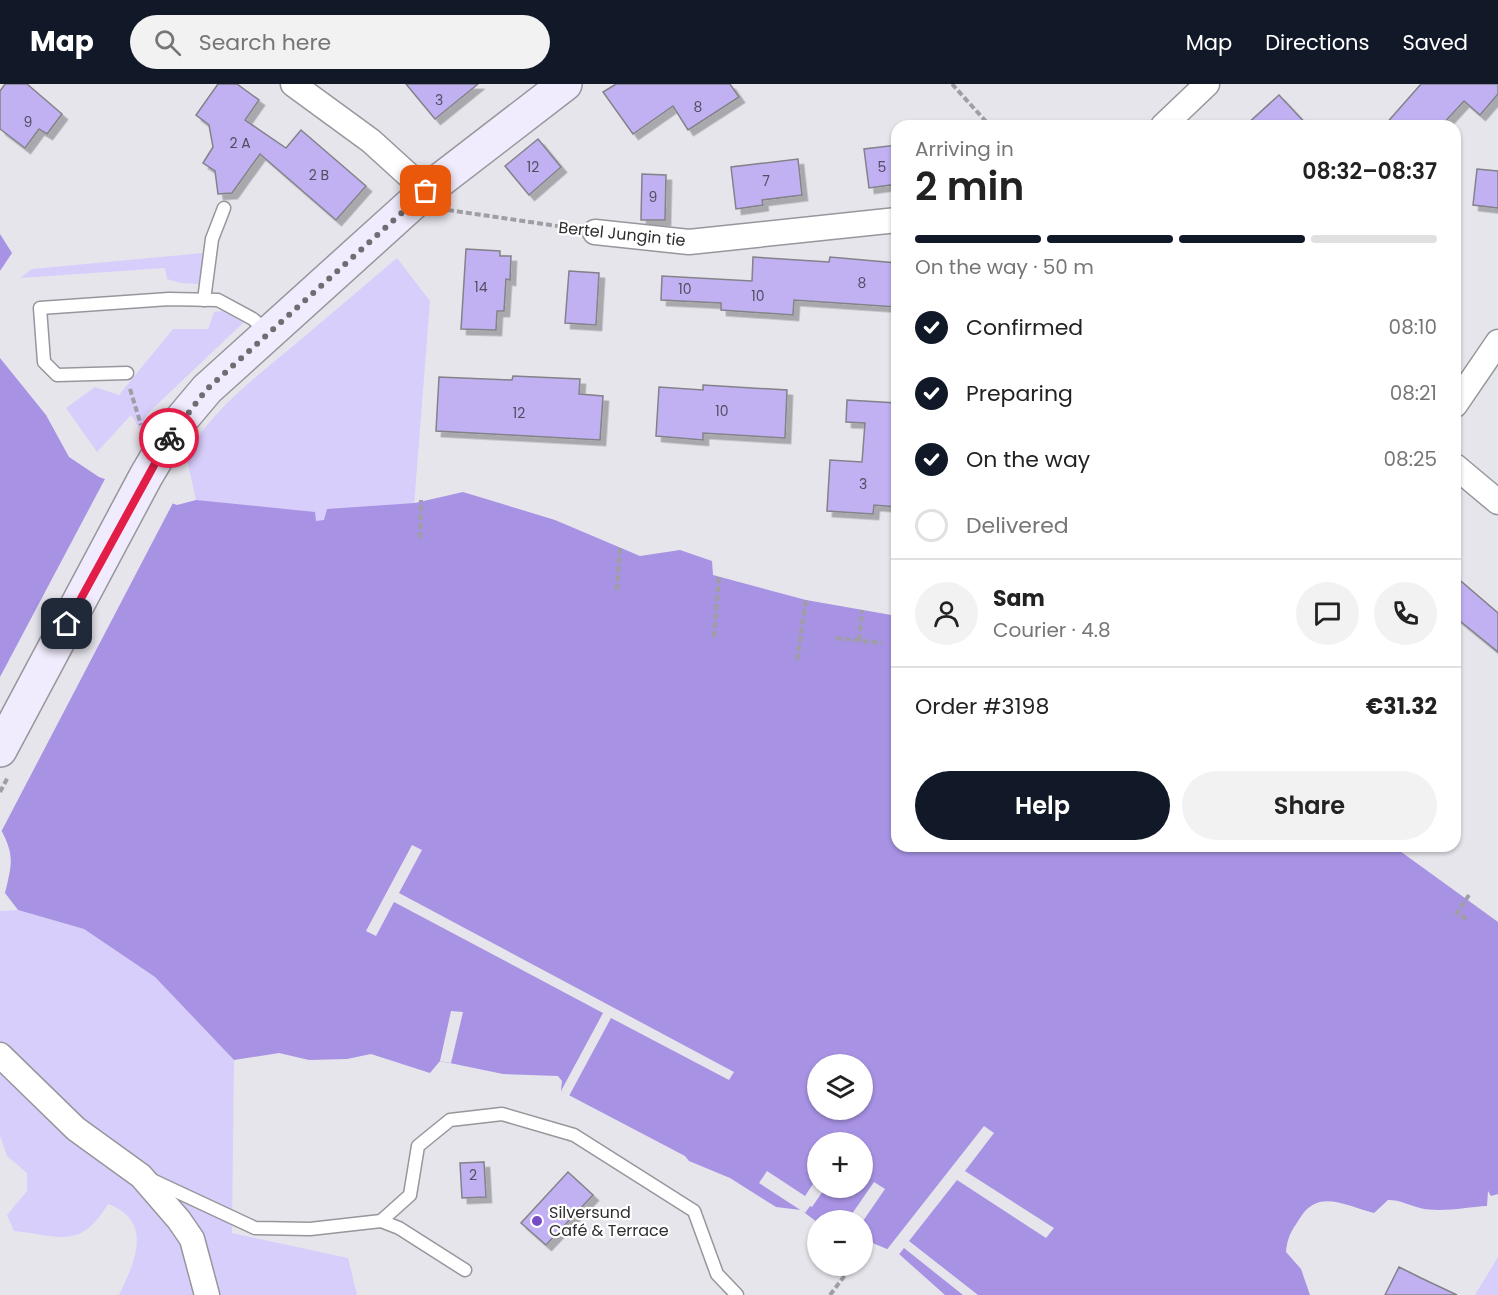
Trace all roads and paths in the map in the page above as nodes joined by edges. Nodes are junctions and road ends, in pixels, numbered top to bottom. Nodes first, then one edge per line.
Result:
1 (293, 84) edge
2 (565, 84) edge
3 (952, 84) edge
4 (1207, 84) edge
5 (985, 120) edge
6 (1169, 120) edge
7 (426, 191) junction
8 (224, 208) dead end
9 (891, 221) edge
10 (595, 232) joint
11 (204, 300) junction
12 (269, 333) junction
13 (1498, 342) edge
14 (127, 373) joint
15 (1461, 396) edge
16 (142, 430) dead end
17 (1461, 471) edge
18 (421, 500) dead end
19 (1498, 502) edge
20 (420, 538) dead end
21 (620, 548) dead end
22 (719, 576) dead end
23 (617, 590) dead end
24 (806, 600) dead end
25 (862, 610) dead end
26 (714, 637) dead end
27 (836, 638) dead end
28 (859, 640) junction
29 (882, 643) dead end
30 (797, 660) dead end
31 (0, 750) edge
32 (1469, 895) dead end
33 (1466, 920) dead end
34 (0, 1055) edge
35 (141, 1176) junction
36 (381, 1221) junction
37 (465, 1270) dead end
38 (844, 1276) edge
39 (207, 1295) edge
40 (737, 1295) edge
41 (830, 1295) edge

1 - 7 street
2 - 7 street
3 - 5 path
4 - 6 street
7 - 10 path, Bertel Jungin tie
7 - 12 street
8 - 11 lane
9 - 10 street, Bertel Jungin tie
11 - 12 lane
11 - 14 lane
12 - 31 street
13 - 15 street
14 - 16 path
17 - 19 street
18 - 20 path
21 - 23 path
22 - 26 path
24 - 30 path
25 - 28 path
27 - 28 path
28 - 29 path
32 - 33 path
34 - 35 street
35 - 36 lane
35 - 39 street
36 - 37 lane
36 - 40 lane
38 - 41 path

